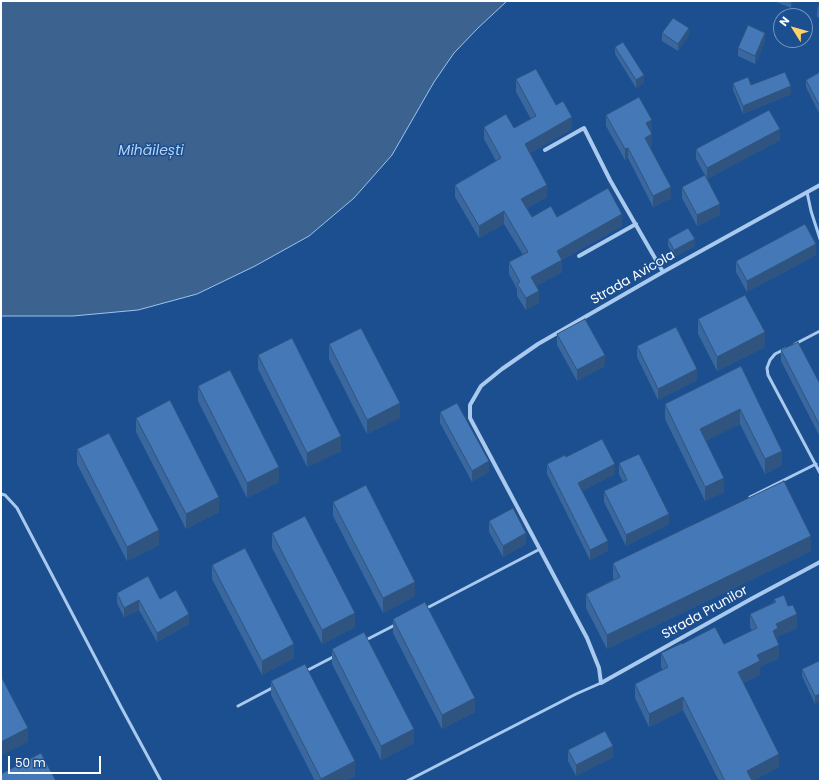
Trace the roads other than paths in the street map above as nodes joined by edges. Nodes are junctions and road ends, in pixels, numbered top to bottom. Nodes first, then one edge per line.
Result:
1 (545, 150) dead end
2 (820, 185) edge
3 (807, 192) junction
4 (636, 224) junction
5 (820, 239) edge
6 (579, 256) dead end
7 (664, 272) junction
8 (820, 331) edge
9 (816, 464) junction
10 (820, 473) edge
11 (1, 494) edge
12 (747, 499) edge
13 (540, 550) junction
14 (820, 562) edge
15 (421, 611) edge
16 (400, 622) edge
17 (358, 644) edge
18 (336, 655) edge
19 (301, 673) edge
20 (601, 683) junction
21 (280, 684) edge
22 (238, 706) dead end
23 (161, 781) edge
24 (407, 781) edge

1 - 4 street
2 - 3 street, Strada Avicola
3 - 5 lane
3 - 7 street, Strada Avicola
4 - 6 street
4 - 7 street
7 - 13 street, Strada Avicola
8 - 9 lane
9 - 10 lane
9 - 12 lane
11 - 23 lane
13 - 15 lane
13 - 20 street
14 - 20 street, Strada Prunilor
16 - 17 lane
18 - 19 lane
20 - 24 lane
21 - 22 lane

